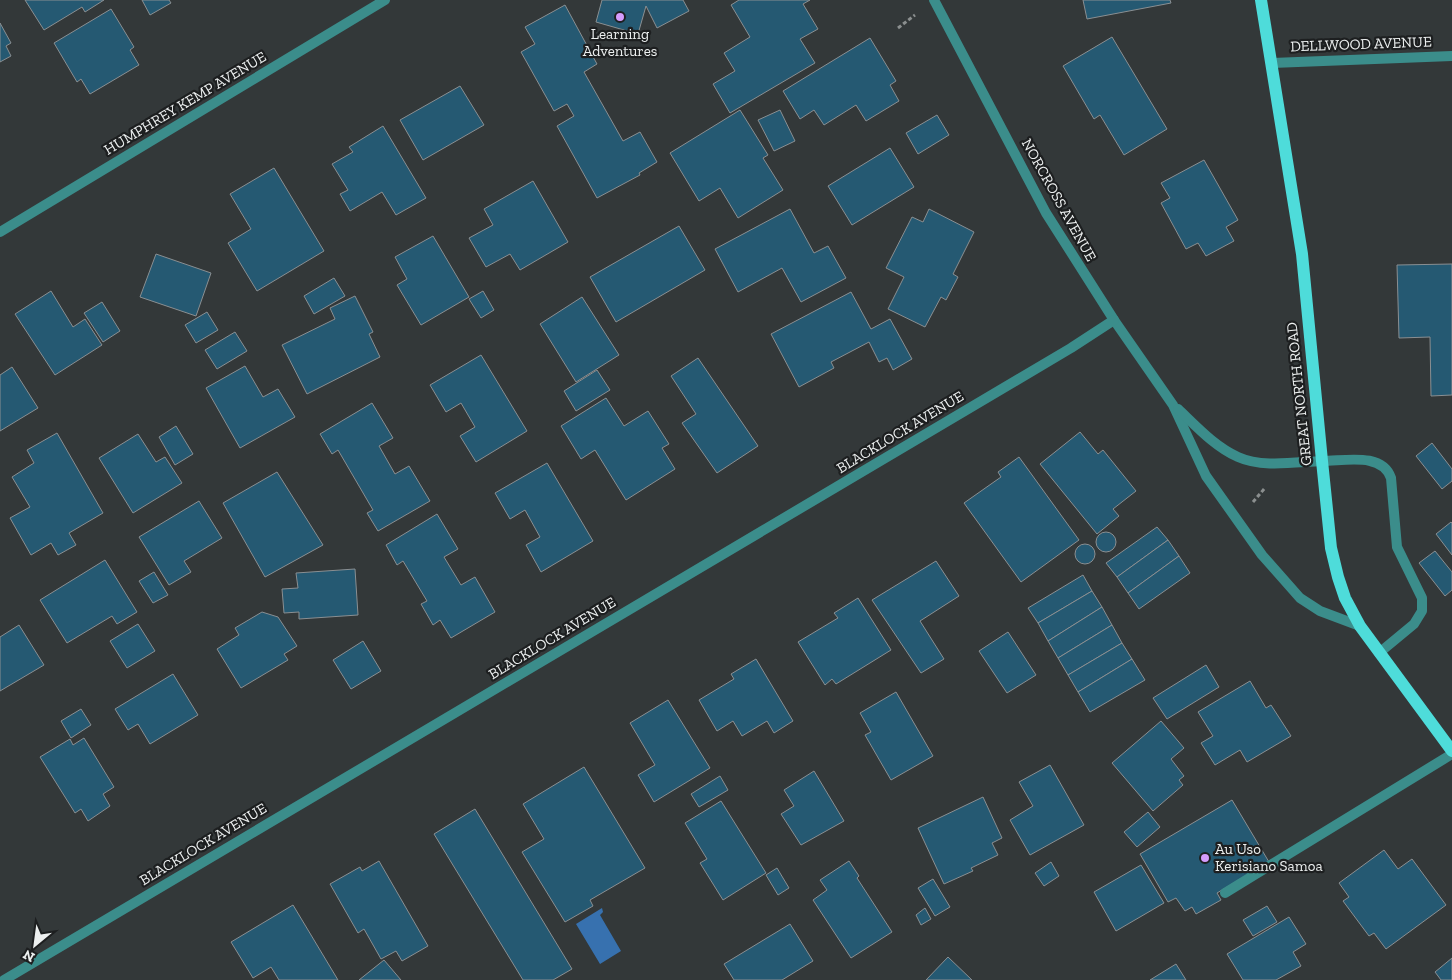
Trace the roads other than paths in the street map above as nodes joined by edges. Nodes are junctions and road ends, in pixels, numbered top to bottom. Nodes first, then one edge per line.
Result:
1 (385, 0) edge
2 (934, 0) edge
3 (1261, 0) edge
4 (1452, 56) edge
5 (1272, 63) junction
6 (0, 232) edge
7 (1114, 320) junction
8 (1173, 406) junction
9 (1322, 461) junction
10 (1360, 626) junction
11 (1379, 653) junction
12 (1452, 753) edge
13 (1225, 893) dead end
14 (4, 980) edge

1 - 6 street, HUMPHREY KEMP AVENUE
2 - 7 street, NORCROSS AVENUE
3 - 5 main road, GREAT NORTH ROAD
4 - 5 street, DELLWOOD AVENUE
5 - 9 main road, GREAT NORTH ROAD
7 - 8 street, NORCROSS AVENUE
7 - 14 street, BLACKLOCK AVENUE
8 - 9 street, NORCROSS AVENUE
8 - 10 street, NORCROSS AVENUE
9 - 10 main road, GREAT NORTH ROAD
9 - 11 street, NORCROSS AVENUE
10 - 11 main road, GREAT NORTH ROAD
11 - 12 main road, GREAT NORTH ROAD
12 - 13 street

